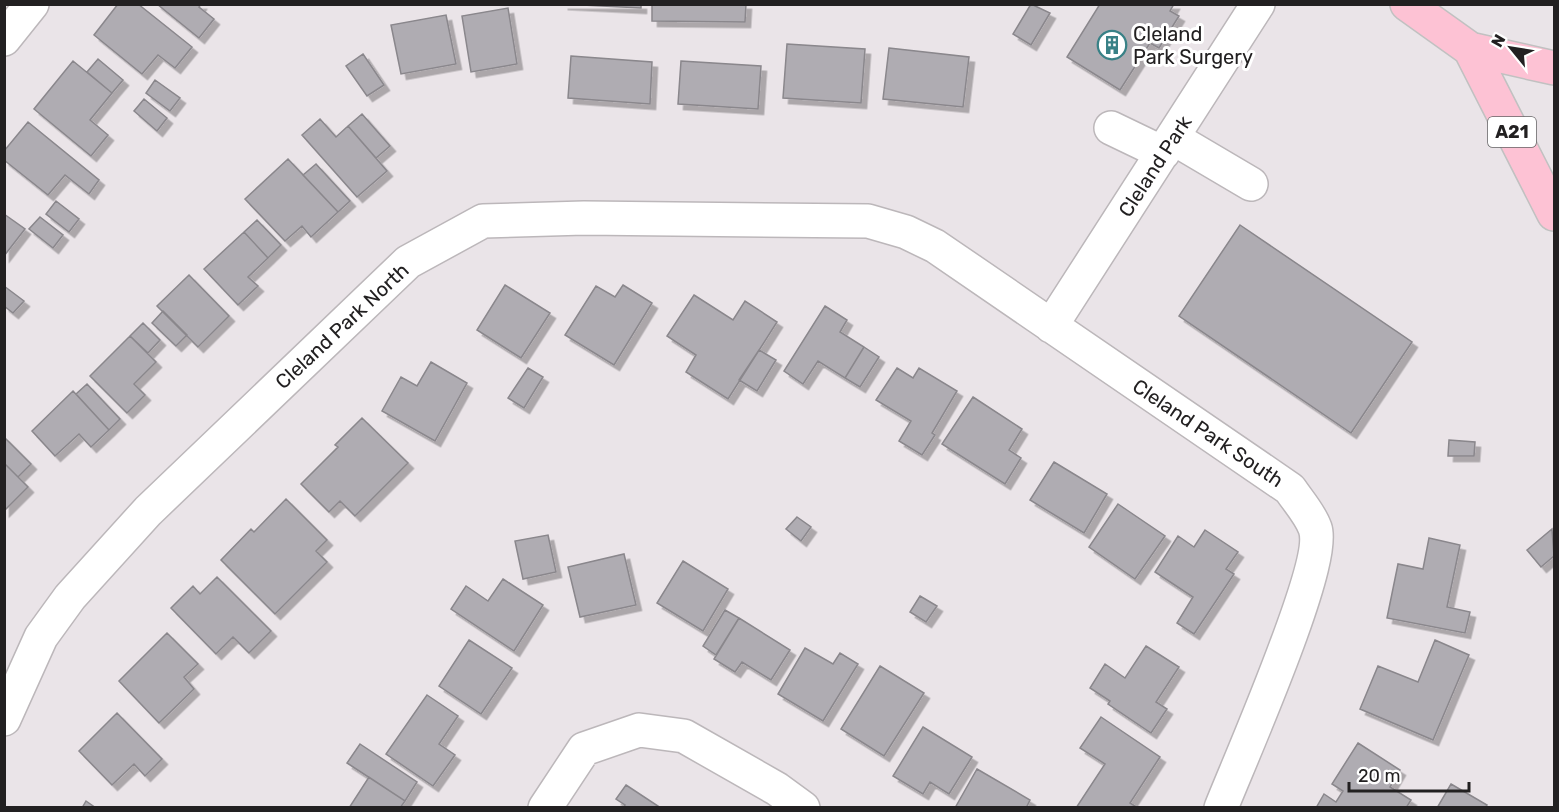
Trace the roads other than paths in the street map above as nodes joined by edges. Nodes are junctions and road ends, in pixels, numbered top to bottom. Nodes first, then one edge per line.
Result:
1 (32, 4) edge
2 (1258, 4) edge
3 (1407, 4) edge
4 (4, 39) edge
5 (1470, 49) junction
6 (1554, 68) edge
7 (1111, 128) dead end
8 (1168, 145) junction
9 (1251, 184) dead end
10 (1554, 214) edge
11 (1052, 327) junction
12 (4, 719) edge
13 (545, 807) edge
14 (803, 807) edge
15 (1221, 807) edge

1 - 4 street
2 - 8 street, Cleland Park
3 - 5 main road, A21
5 - 6 main road, A21
5 - 10 main road, A21
7 - 8 street
8 - 9 street
8 - 11 street, Cleland Park
11 - 12 street, Cleland Park North
11 - 15 street, Cleland Park South
13 - 14 street

